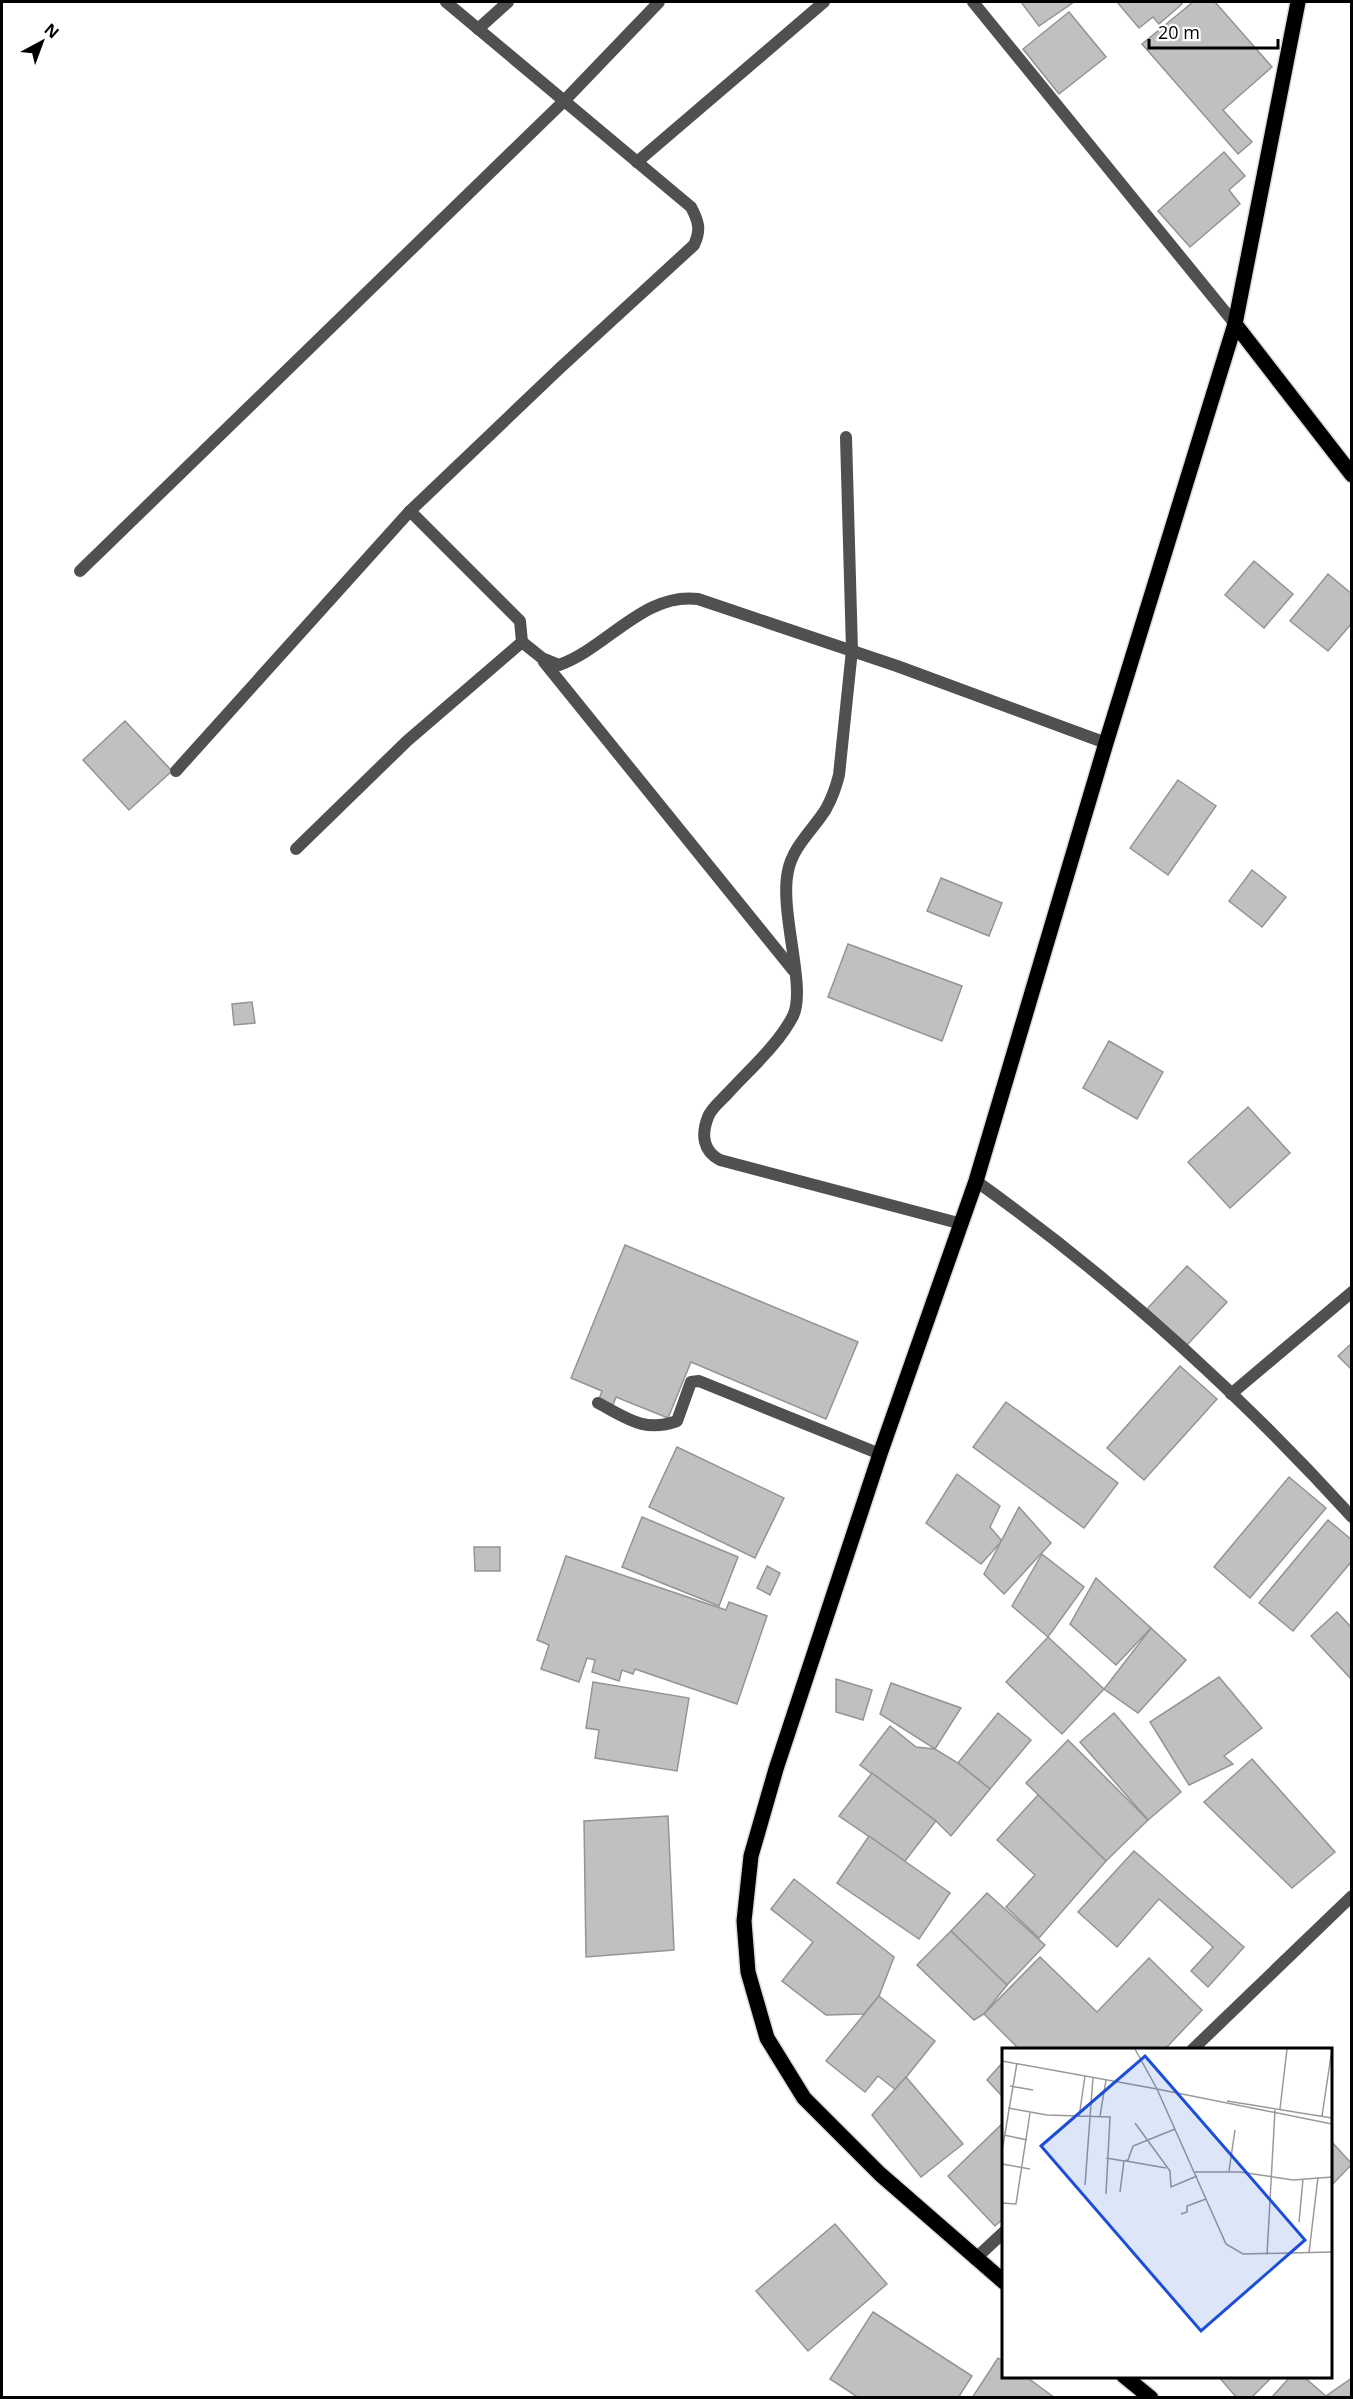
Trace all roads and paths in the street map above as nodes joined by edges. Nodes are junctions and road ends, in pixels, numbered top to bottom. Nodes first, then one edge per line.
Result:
1 (446, 2) edge
2 (508, 2) edge
3 (659, 2) edge
4 (824, 2) edge
5 (973, 2) edge
6 (1298, 2) edge
7 (478, 29) junction
8 (564, 100) junction
9 (637, 162) junction
10 (1235, 324) junction
11 (846, 437) dead end
12 (1352, 475) edge
13 (410, 511) junction
14 (80, 571) dead end
15 (522, 642) junction
16 (852, 651) junction
17 (542, 658) junction
18 (1106, 743) junction
19 (177, 771) dead end
20 (296, 849) dead end
21 (794, 971) junction
22 (976, 1181) junction
23 (962, 1224) junction
24 (1352, 1292) edge
25 (1231, 1394) junction
26 (598, 1404) dead end
27 (880, 1454) junction
28 (1352, 1517) edge
29 (1352, 1896) edge
30 (1193, 2048) edge
31 (1002, 2234) edge
32 (975, 2259) junction
33 (1002, 2280) edge
34 (1127, 2378) edge
35 (1151, 2397) edge

1 - 7 street
2 - 7 street
3 - 8 street
4 - 9 street
5 - 10 street
6 - 10 main road
7 - 8 street
8 - 9 street
8 - 14 street
9 - 13 street
10 - 12 main road
10 - 18 main road
11 - 16 street
13 - 15 street
13 - 19 street
15 - 17 street
15 - 20 street
16 - 17 street
16 - 18 street
16 - 21 street
17 - 21 street
18 - 22 main road
21 - 23 street
22 - 23 main road
22 - 25 street
23 - 27 main road
24 - 25 street
25 - 28 street
26 - 27 street
27 - 32 main road
29 - 30 street
31 - 32 street
32 - 33 main road
34 - 35 main road

